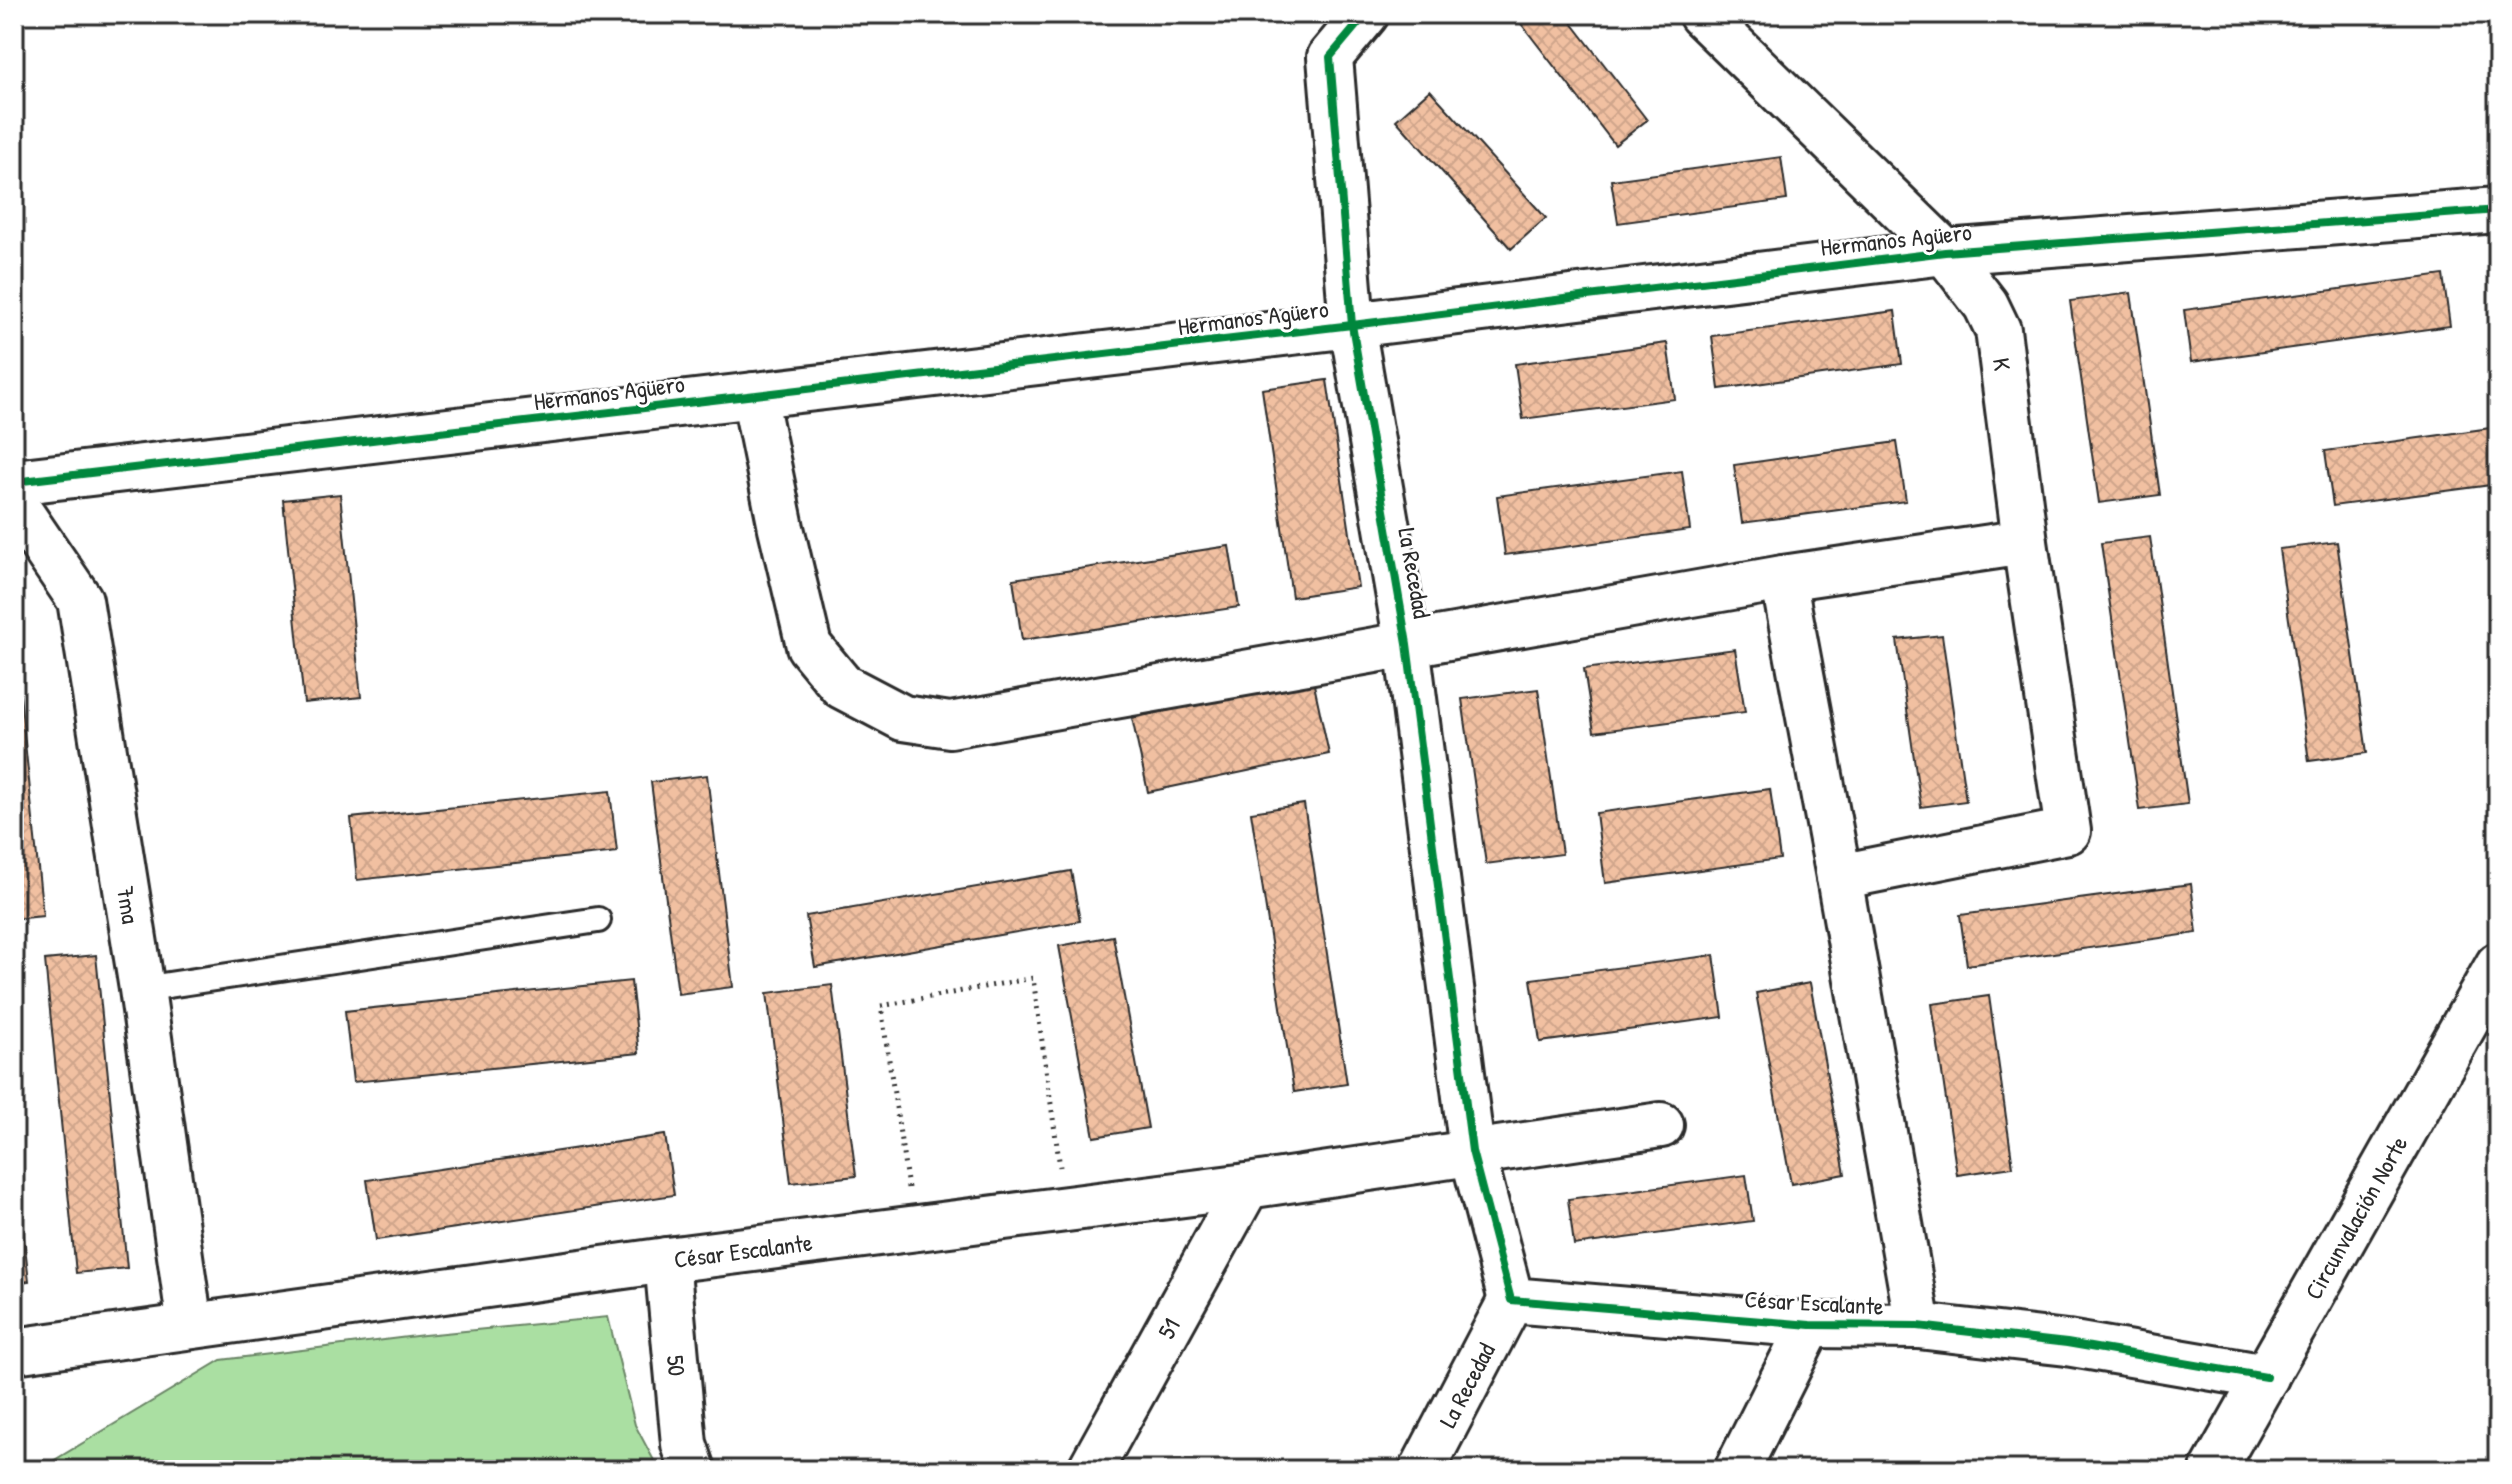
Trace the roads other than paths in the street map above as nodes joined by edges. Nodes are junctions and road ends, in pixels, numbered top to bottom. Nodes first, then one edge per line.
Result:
1 (1366, 14) edge
2 (1701, 14) edge
3 (2498, 210) edge
4 (1945, 252) junction
5 (1352, 325) junction
6 (754, 395) junction
7 (14, 482) edge
8 (14, 503) edge
9 (2025, 542) junction
10 (1783, 578) junction
11 (1407, 644) junction
12 (1839, 877) junction
13 (598, 920) dead end
14 (2498, 965) edge
15 (142, 989) junction
16 (1661, 1125) dead end
17 (1472, 1151) junction
18 (1247, 1186) junction
19 (667, 1260) junction
20 (1511, 1300) junction
21 (1810, 1325) junction
22 (190, 1326) junction
23 (1918, 1326) junction
24 (14, 1351) edge
25 (2266, 1377) junction
26 (693, 1470) edge
27 (1090, 1470) edge
28 (1422, 1470) edge
29 (1737, 1470) edge
30 (2213, 1470) edge

1 - 5 street, La Recedad
2 - 4 street, K
3 - 4 street, Hermanos Agüero
4 - 5 street, Hermanos Agüero
4 - 9 street, K
5 - 6 street, Hermanos Agüero
5 - 11 street, La Recedad
6 - 7 street, Hermanos Agüero
6 - 11 street
8 - 15 street, 7ma
9 - 10 street
9 - 12 street, K
10 - 11 street
10 - 12 street
11 - 17 street, La Recedad
12 - 23 street
13 - 15 lane
14 - 25 street, Circunvalación Norte
15 - 22 street, 7ma
16 - 17 street, César Escalante
17 - 18 street, César Escalante
17 - 20 street
18 - 19 street, César Escalante
18 - 27 street, 51
19 - 22 street, César Escalante
19 - 26 street, 50
20 - 21 street, César Escalante
20 - 28 street, La Recedad
21 - 23 street, César Escalante
21 - 29 street
22 - 24 street, César Escalante
23 - 25 street, César Escalante
25 - 30 street, Circunvalación Norte

